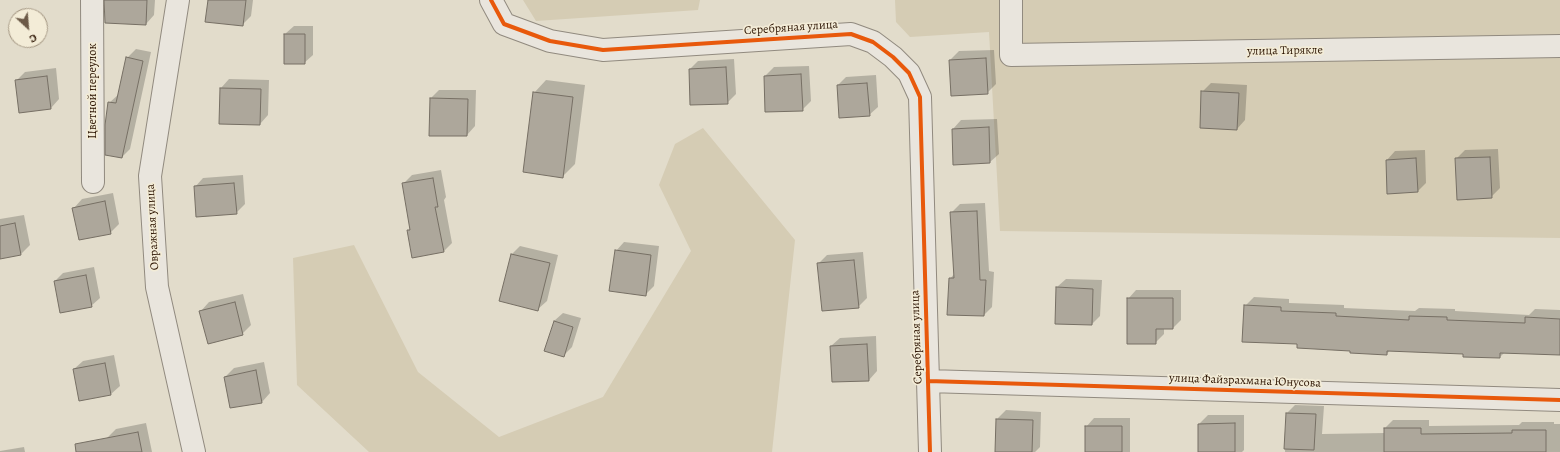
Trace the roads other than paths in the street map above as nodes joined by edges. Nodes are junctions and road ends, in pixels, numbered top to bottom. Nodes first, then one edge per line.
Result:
1 (92, 0) edge
2 (178, 0) edge
3 (491, 0) edge
4 (1010, 0) edge
5 (1560, 46) edge
6 (93, 182) dead end
7 (928, 381) junction
8 (1560, 400) edge
9 (194, 452) edge
10 (930, 452) edge

1 - 6 street, Цветной переулок
2 - 9 street, Овражная улица
3 - 7 street, Серебряная улица
4 - 5 street, улица Тирякле
7 - 8 street, улица Файзрахмана Юнусова
7 - 10 street, Серебряная улица

